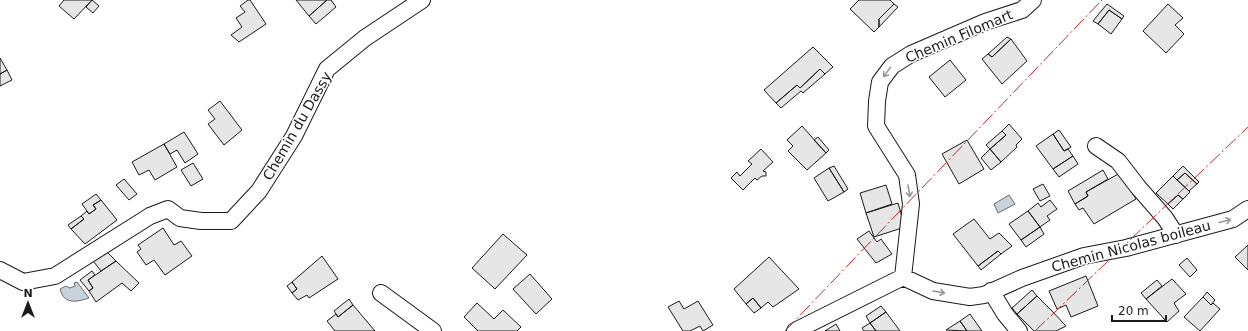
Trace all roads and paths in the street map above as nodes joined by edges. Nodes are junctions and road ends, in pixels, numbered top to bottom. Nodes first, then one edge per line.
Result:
1 (422, 0) edge
2 (1033, 0) edge
3 (1096, 146) dead end
4 (1248, 209) edge
5 (1176, 235) junction
6 (0, 270) edge
7 (904, 277) junction
8 (991, 291) junction
9 (381, 293) dead end
10 (433, 331) edge
11 (795, 331) edge
12 (1019, 331) edge

1 - 6 street, Chemin du Dassy
2 -> 7 street, Chemin Filomart
3 - 5 street
5 -> 4 street, Chemin Nicolas boileau
5 - 8 street, Chemin Nicolas boileau
7 -> 8 street, Chemin Nicolas boileau
7 - 11 street
8 - 12 street
9 - 10 street

